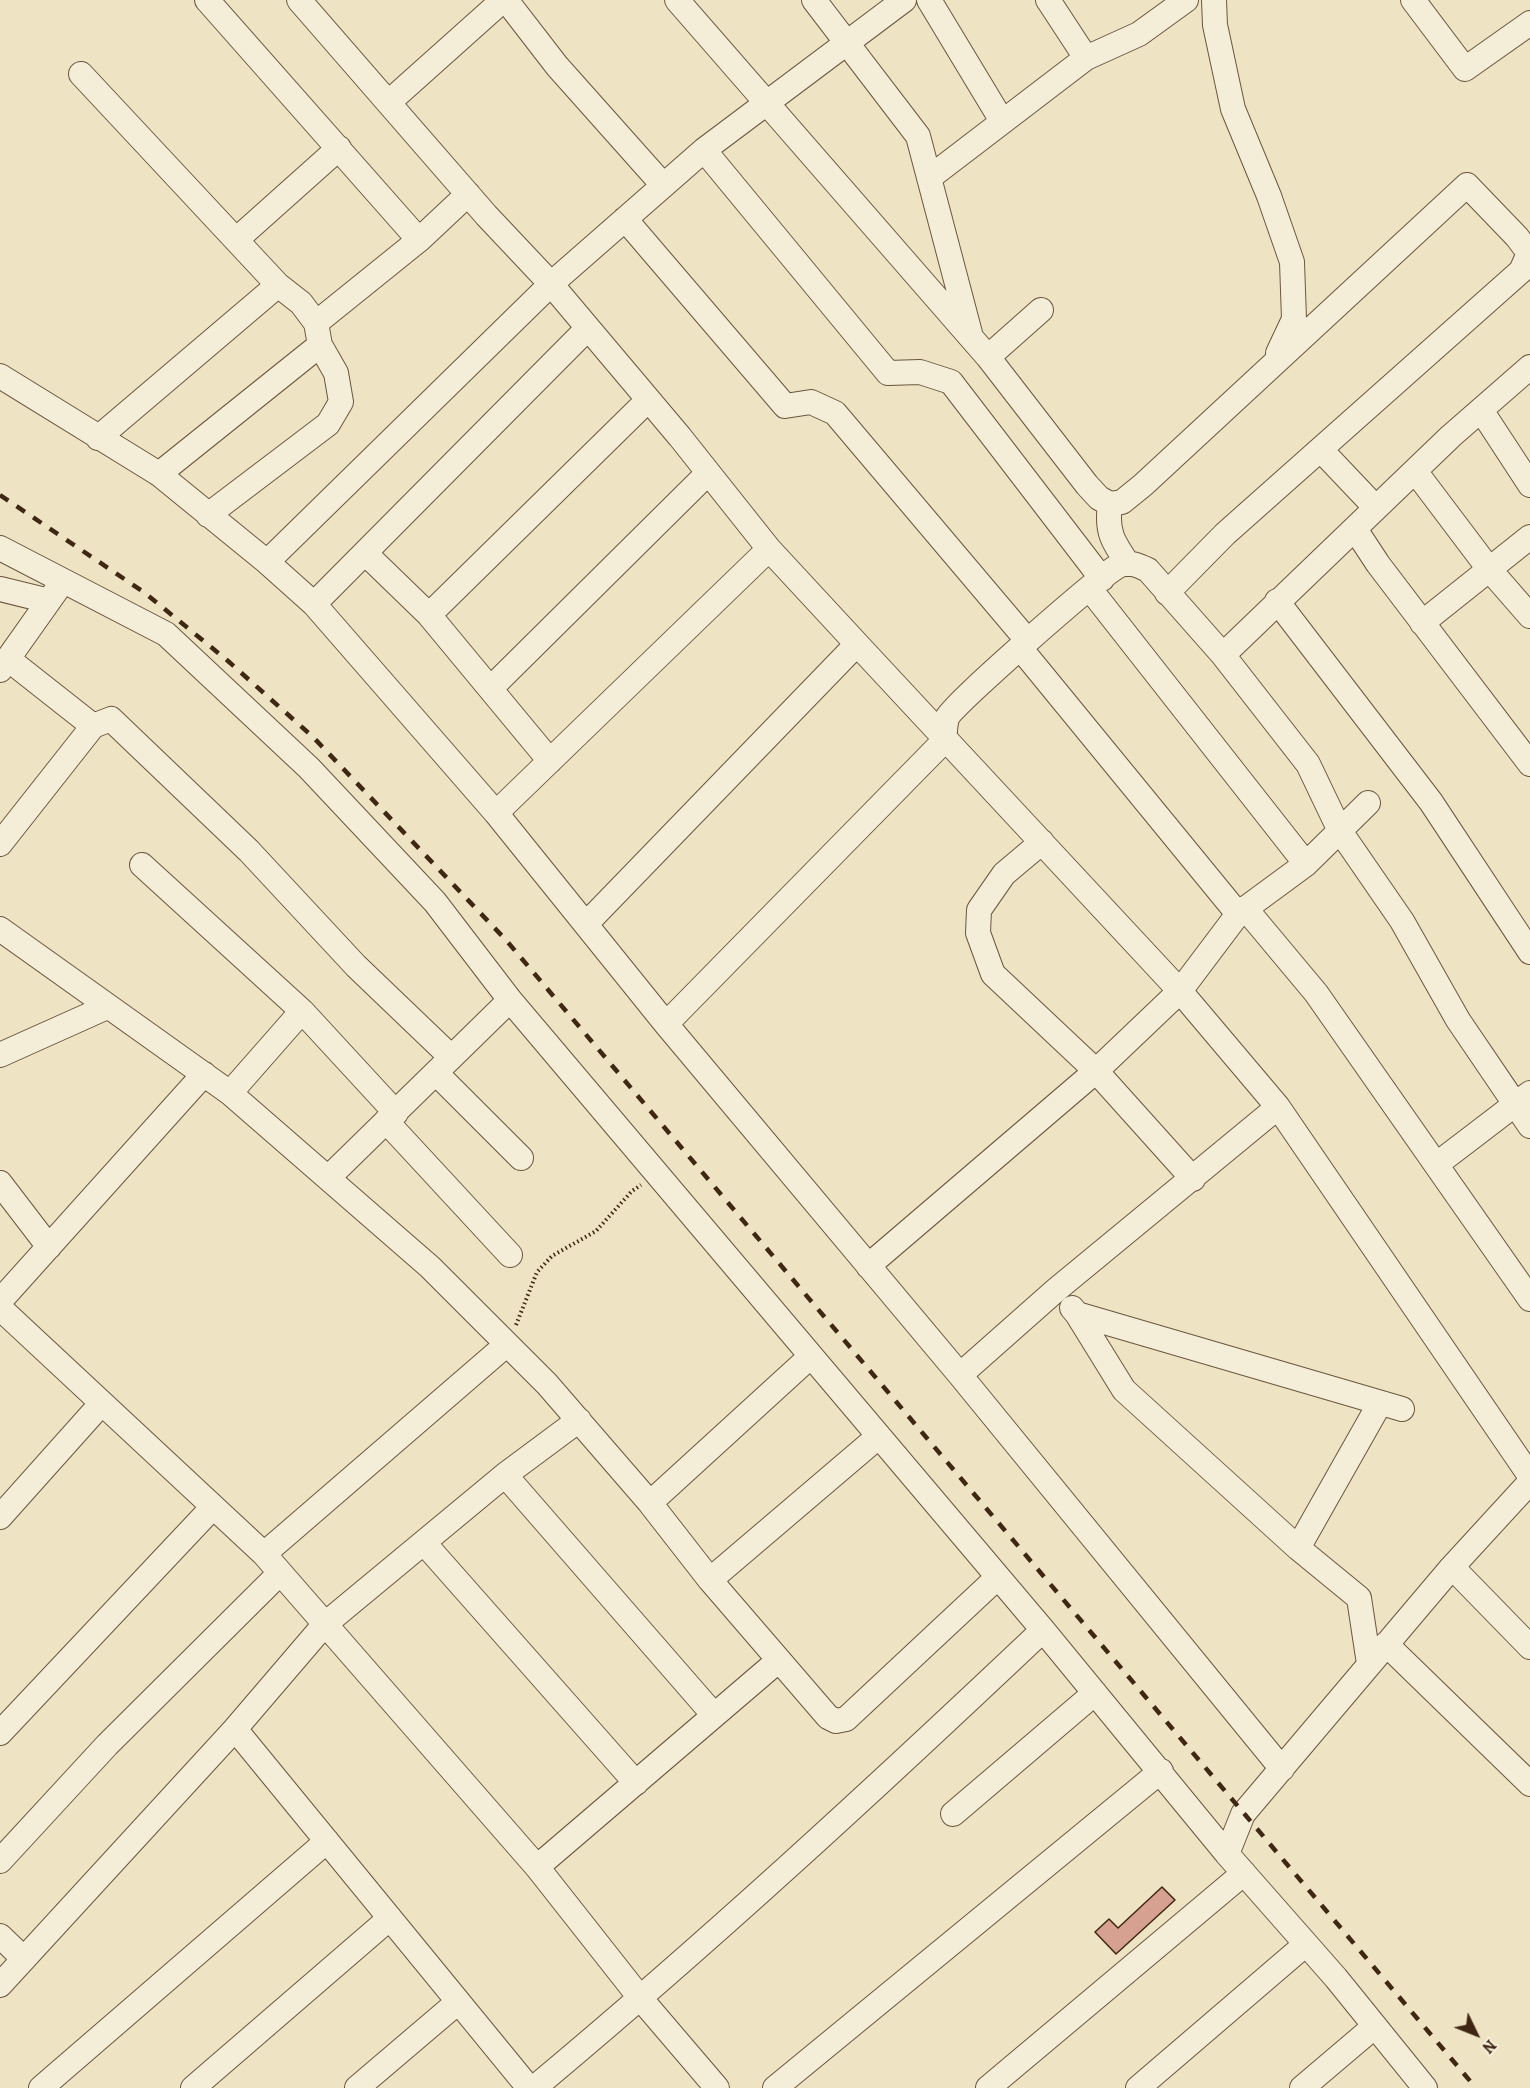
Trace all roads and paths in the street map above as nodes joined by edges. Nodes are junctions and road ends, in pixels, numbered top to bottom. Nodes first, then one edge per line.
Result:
1 (207, 0) edge
2 (299, 0) edge
3 (504, 0) edge
4 (678, 0) edge
5 (814, 0) edge
6 (904, 0) edge
7 (929, 0) edge
8 (1048, 0) edge
9 (1214, 0) edge
10 (1413, 0) edge
11 (1173, 4) edge
12 (1530, 23) edge
13 (848, 42) junction
14 (1086, 58) junction
15 (81, 74) dead end
16 (389, 102) junction
17 (768, 102) junction
18 (1002, 121) junction
19 (339, 148) junction
20 (704, 150) junction
21 (929, 178) junction
22 (663, 185) junction
23 (468, 194) junction
24 (625, 219) junction
25 (236, 240) junction
26 (419, 240) junction
27 (551, 284) junction
28 (278, 285) junction
29 (1041, 310) dead end
30 (588, 328) junction
31 (318, 334) junction
32 (971, 338) junction
33 (988, 357) junction
34 (1274, 363) junction
35 (1530, 367) edge
36 (0, 376) edge
37 (648, 400) junction
38 (1481, 410) junction
39 (98, 438) junction
40 (1321, 450) junction
41 (1415, 471) junction
42 (708, 473) junction
43 (159, 474) junction
44 (1530, 485) edge
45 (1110, 504) junction
46 (1376, 508) junction
47 (208, 515) junction
48 (1355, 530) junction
49 (1530, 537) edge
50 (0, 548) edge
51 (769, 549) junction
52 (365, 553) junction
53 (267, 562) junction
54 (1128, 564) junction
55 (1489, 569) junction
56 (63, 581) junction
57 (1096, 584) junction
58 (0, 589) edge
59 (1167, 593) junction
60 (49, 601) junction
61 (1277, 601) junction
62 (315, 604) junction
63 (429, 615) junction
64 (1530, 616) edge
65 (1422, 623) junction
66 (857, 644) junction
67 (1024, 645) junction
68 (1223, 654) junction
69 (4, 664) edge
70 (491, 688) junction
71 (93, 726) junction
72 (945, 741) junction
73 (550, 761) junction
74 (1530, 764) edge
75 (1368, 803) dead end
76 (496, 813) junction
77 (1340, 831) junction
78 (1042, 842) junction
79 (0, 844) edge
80 (1306, 864) junction
81 (142, 865) dead end
82 (1242, 911) junction
83 (586, 924) junction
84 (0, 929) edge
85 (1530, 952) edge
86 (1180, 991) junction
87 (510, 1000) junction
88 (107, 1007) junction
89 (302, 1011) junction
90 (666, 1024) junction
91 (0, 1055) edge
92 (444, 1065) junction
93 (1096, 1071) junction
94 (204, 1074) junction
95 (230, 1093) junction
96 (1523, 1099) edge
97 (1278, 1107) junction
98 (391, 1117) junction
99 (1530, 1126) edge
100 (521, 1158) dead end
101 (1437, 1164) junction
102 (659, 1174) junction
103 (329, 1177) junction
104 (1193, 1179) junction
105 (0, 1183) edge
106 (49, 1247) junction
107 (510, 1255) dead end
108 (868, 1266) junction
109 (1056, 1290) junction
110 (1530, 1299) edge
111 (0, 1300) edge
112 (0, 1308) edge
113 (1077, 1314) junction
114 (506, 1344) junction
115 (811, 1356) junction
116 (960, 1375) junction
117 (101, 1404) junction
118 (579, 1420) junction
119 (879, 1436) junction
120 (505, 1475) junction
121 (1530, 1476) edge
122 (1530, 1482) edge
123 (650, 1503) junction
124 (212, 1508) junction
125 (0, 1516) edge
126 (425, 1544) junction
127 (1298, 1548) junction
128 (264, 1554) junction
129 (1452, 1567) junction
130 (280, 1573) junction
131 (998, 1577) junction
132 (710, 1580) junction
133 (324, 1625) junction
134 (1043, 1630) junction
135 (1386, 1644) junction
136 (1530, 1647) edge
137 (779, 1660) junction
138 (1369, 1664) junction
139 (1095, 1693) junction
140 (713, 1714) junction
141 (235, 1728) junction
142 (0, 1733) edge
143 (1282, 1769) junction
144 (1161, 1771) junction
145 (636, 1783) junction
146 (1530, 1784) edge
147 (953, 1814) dead end
148 (327, 1841) junction
149 (1227, 1854) junction
150 (0, 1861) edge
151 (537, 1867) junction
152 (1244, 1873) junction
153 (390, 1918) junction
154 (0, 1936) edge
155 (1306, 1944) junction
156 (24, 1959) junction
157 (0, 1985) edge
158 (641, 1999) junction
159 (458, 2002) junction
160 (1375, 2026) junction
161 (41, 2088) edge
162 (193, 2088) edge
163 (357, 2088) edge
164 (529, 2088) edge
165 (534, 2088) edge
166 (717, 2088) edge
167 (775, 2088) edge
168 (988, 2088) edge
169 (1138, 2088) edge
170 (1302, 2088) edge
171 (1425, 2088) edge

1 - 19 street
2 - 16 street
3 - 16 street
3 - 22 street
4 - 17 street
5 - 13 street
6 - 13 street
7 - 18 street
8 - 14 street
9 - 34 street
10 - 12 street
11 - 14 street
13 - 17 street
13 - 21 street
14 - 18 street
15 - 25 street
16 - 23 street
17 - 20 street
17 - 32 street
18 - 21 street
19 - 25 street
19 - 26 street
20 - 22 street
20 - 57 street
21 - 32 street
22 - 24 street
23 - 26 street
23 - 27 street
24 - 27 street
24 - 67 street
25 - 28 street
26 - 31 street
27 - 30 street
27 - 53 street
28 - 31 street
28 - 39 street
29 - 33 street
30 - 37 street
30 - 52 street
31 - 43 street
31 - 47 street
32 - 33 street
33 - 45 street
34 - 40 street
34 - 45 street
35 - 38 street
36 - 39 street
37 - 42 street
37 - 63 street
38 - 41 street
38 - 44 street
39 - 43 street
40 - 46 street
40 - 59 street
41 - 46 street
41 - 55 street
42 - 51 street
42 - 70 street
43 - 47 street
45 - 54 street
46 - 48 street
47 - 53 street
48 - 61 street
48 - 65 street
49 - 55 street
50 - 56 street
51 - 66 street
51 - 73 street
52 - 62 street
52 - 63 street
53 - 62 street
54 - 57 street
54 - 59 street
55 - 64 street
55 - 65 street
56 - 60 street
56 - 87 street
57 - 67 street
57 - 80 street
58 - 60 street
59 - 68 street
60 - 69 street
61 - 68 street
61 - 85 street
62 - 76 street
63 - 70 street
65 - 74 street
66 - 72 street
66 - 83 street
67 - 72 street
67 - 82 street
68 - 77 street
69 - 71 street
70 - 73 street
71 - 79 street
71 - 92 street
72 - 78 street
72 - 90 street
73 - 76 street
75 - 77 street
76 - 83 street
77 - 80 street
77 - 96 street
78 - 86 street
78 - 93 street
80 - 82 street
81 - 89 street
82 - 86 street
82 - 101 street
83 - 90 street
84 - 88 street
86 - 93 street
86 - 97 street
87 - 92 street
87 - 102 street
88 - 91 street
88 - 94 street
89 - 95 street
89 - 98 street
90 - 108 street
92 - 98 street
92 - 100 street
93 - 104 street
93 - 108 street
94 - 95 street
94 - 106 street
95 - 103 street
96 - 99 street
96 - 101 street
97 - 104 street
97 - 121 street
98 - 103 street
98 - 107 street
101 - 110 street
102 - 114 path
102 - 115 street
103 - 114 street
104 - 109 street
105 - 106 street
106 - 111 street
108 - 116 street
109 - 113 street
109 - 116 street
112 - 117 street
113 - 127 street
113 - 127 street
114 - 118 street
114 - 128 street
115 - 119 street
115 - 123 street
116 - 143 street
117 - 124 street
117 - 125 street
118 - 120 street
118 - 123 street
119 - 131 street
119 - 132 street
120 - 126 street
120 - 140 street
122 - 129 street
123 - 132 street
124 - 128 street
124 - 142 street
126 - 133 street
126 - 145 street
127 - 138 street
128 - 130 street
129 - 135 street
129 - 136 street
130 - 133 street
130 - 150 street
131 - 134 street
131 - 137 street
132 - 137 street
133 - 141 street
133 - 151 street
134 - 139 street
134 - 158 street
135 - 138 street
135 - 146 street
137 - 140 street
138 - 143 street
139 - 144 street
139 - 147 street
140 - 145 street
141 - 148 street
141 - 156 street
143 - 149 street
144 - 149 street
144 - 167 street
145 - 151 street
148 - 153 street
148 - 161 street
149 - 152 street
151 - 158 street
152 - 155 street
152 - 168 street
153 - 159 street
153 - 162 street
154 - 156 street
155 - 160 street
155 - 169 street
156 - 157 street
158 - 165 street
158 - 166 street
159 - 163 street
159 - 164 street
160 - 170 street
160 - 171 street

